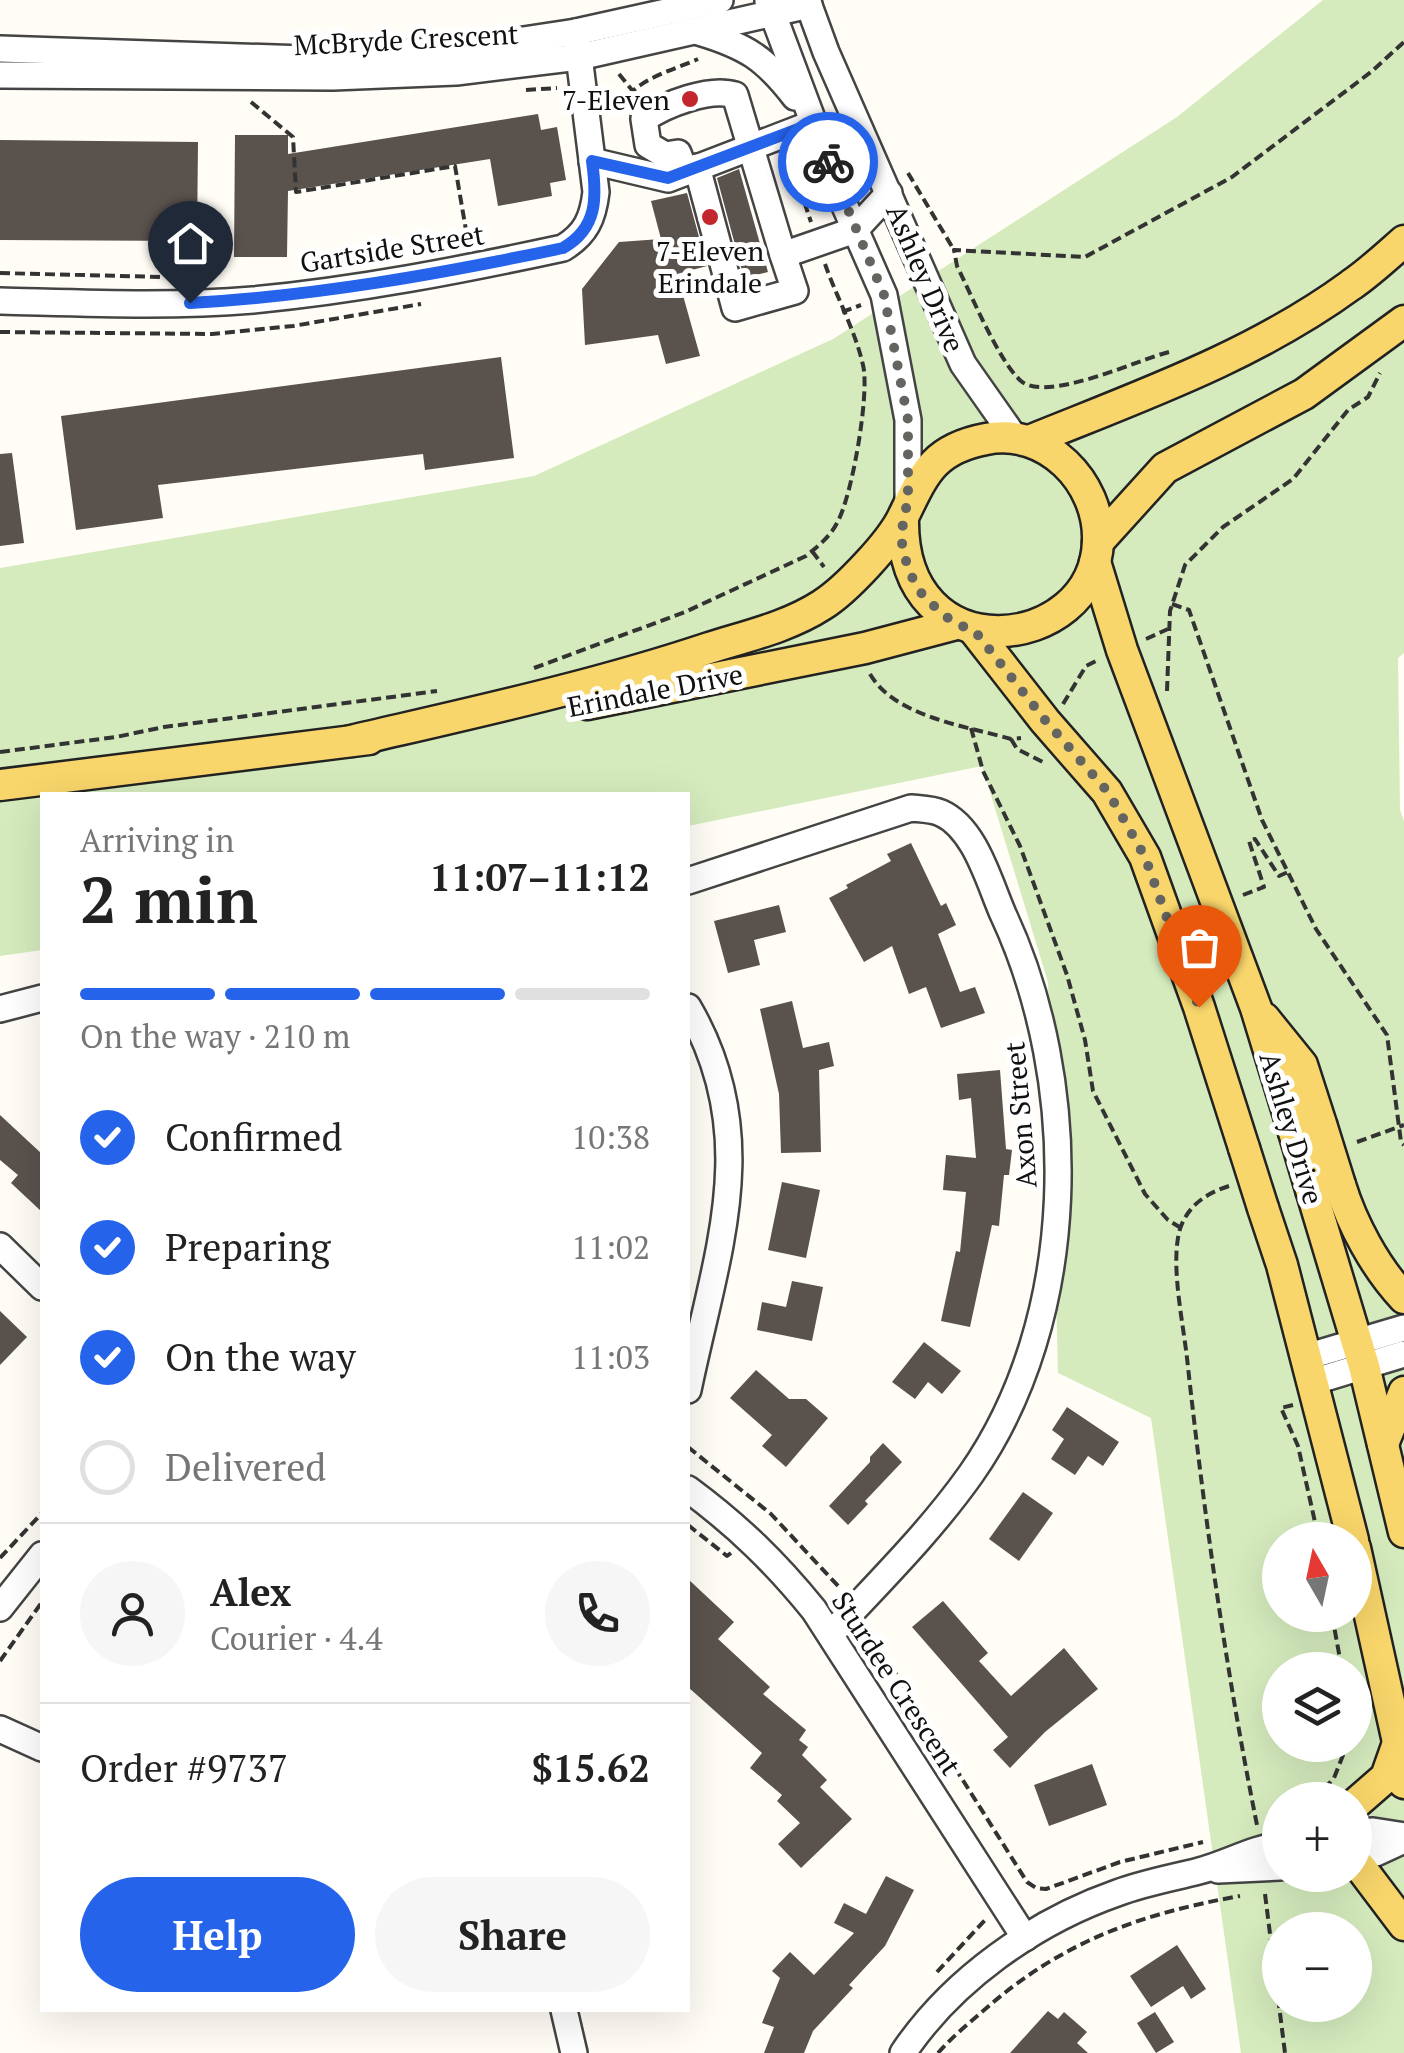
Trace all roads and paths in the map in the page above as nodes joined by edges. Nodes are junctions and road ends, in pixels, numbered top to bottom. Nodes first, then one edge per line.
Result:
1 (720, 0) edge
2 (808, 3) edge
3 (684, 5) edge
4 (770, 7) edge
5 (695, 31) junction
6 (1404, 42) edge
7 (578, 45) junction
8 (0, 49) edge
9 (0, 75) edge
10 (250, 76) junction
11 (812, 120) junction
12 (752, 146) junction
13 (592, 161) junction
14 (691, 170) junction
15 (889, 193) junction
16 (855, 230) junction
17 (1404, 241) edge
18 (784, 255) junction
19 (0, 273) edge
20 (300, 274) dead end
21 (161, 277) dead end
22 (0, 301) edge
23 (842, 312) dead end
24 (1404, 321) edge
25 (1174, 351) dead end
26 (1386, 363) dead end
27 (1022, 440) junction
28 (905, 510) junction
29 (812, 551) junction
30 (1096, 552) junction
31 (840, 590) junction
32 (1172, 604) junction
33 (965, 627) junction
34 (1168, 629) dead end
35 (865, 648) junction
36 (535, 667) dead end
37 (438, 691) dead end
38 (971, 728) junction
39 (1032, 732) dead end
40 (1011, 739) junction
41 (351, 741) junction
42 (0, 752) edge
43 (1045, 763) dead end
44 (0, 785) edge
45 (1288, 872) junction
46 (690, 879) edge
47 (1242, 895) dead end
48 (40, 999) edge
49 (0, 1009) edge
50 (690, 1011) edge
51 (1402, 1126) edge
52 (1404, 1144) edge
53 (1219, 1189) dead end
54 (1326, 1189) junction
55 (1181, 1228) junction
56 (0, 1246) edge
57 (40, 1285) edge
58 (1404, 1298) edge
59 (1404, 1328) edge
60 (1361, 1354) junction
61 (1404, 1354) edge
62 (1309, 1369) junction
63 (690, 1380) edge
64 (1404, 1392) edge
65 (1280, 1408) dead end
66 (1383, 1444) junction
67 (690, 1448) edge
68 (690, 1490) edge
69 (40, 1516) edge
70 (1315, 1522) edge
71 (1348, 1522) edge
72 (690, 1527) edge
73 (1404, 1532) edge
74 (737, 1550) dead end
75 (0, 1558) edge
76 (40, 1558) edge
77 (40, 1605) edge
78 (0, 1608) edge
79 (854, 1610) junction
80 (1372, 1625) edge
81 (831, 1634) junction
82 (0, 1661) edge
83 (0, 1729) edge
84 (1398, 1742) junction
85 (40, 1747) edge
86 (1404, 1784) edge
87 (1372, 1789) edge
88 (1372, 1831) edge
89 (1262, 1838) edge
90 (1404, 1838) edge
91 (1206, 1841) dead end
92 (1372, 1854) edge
93 (1262, 1859) edge
94 (1372, 1883) edge
95 (1269, 1892) edge
96 (1240, 1896) dead end
97 (984, 1911) dead end
98 (1404, 1925) edge
99 (1025, 1938) junction
100 (936, 1974) dead end
101 (564, 2012) edge
102 (921, 2049) edge
103 (574, 2053) edge
104 (1285, 2053) edge

1 - 3 street, McBryde Crescent
2 - 4 street, McBryde Crescent
2 - 15 street, Ashley Drive
3 - 7 street, McBryde Crescent
4 - 5 street, McBryde Crescent
4 - 11 street, Ashley Drive
5 - 7 street, McBryde Crescent
5 - 11 street
6 - 25 path
7 - 10 street, McBryde Crescent
7 - 13 street, Gartside Street
8 - 10 street, McBryde Crescent
9 - 10 street, McBryde Crescent
10 - 20 path
11 - 12 street
11 - 16 street, Ashley Drive
12 - 14 street
12 - 14 street
12 - 18 street
13 - 14 street
13 - 22 street, Gartside Street
14 - 18 street
15 - 16 street
15 - 27 street, Ashley Drive
16 - 18 street
16 - 28 street, Ashley Drive
17 - 27 main road
19 - 21 path
23 - 29 path
24 - 30 main road
26 - 32 path
27 - 28 main road
27 - 30 main road
28 - 31 main road, Erindale Drive
28 - 33 main road
29 - 31 path
29 - 36 path
30 - 33 main road
30 - 54 main road, Ashley Drive, bridge
31 - 41 main road, Erindale Drive
32 - 34 path
32 - 45 path
33 - 35 main road, Erindale Drive
33 - 62 main road, Ashley Drive, bridge
35 - 38 path
35 - 41 main road, Erindale Drive
37 - 42 path
38 - 40 path
38 - 55 path
39 - 40 path
40 - 43 path
41 - 44 main road, Erindale Drive
45 - 47 path
45 - 51 path
46 - 79 street, Axon Street
48 - 49 street
50 - 63 street
51 - 52 path
53 - 55 path
54 - 58 main road
54 - 60 main road, Ashley Drive
55 - 89 path
56 - 57 street
59 - 60 street
60 - 61 street
60 - 62 street
60 - 66 main road, Ashley Drive
62 - 71 main road, Ashley Drive
64 - 66 main road
65 - 70 path
66 - 73 main road, Ashley Drive
67 - 79 path
68 - 81 street, Sturdee Crescent
69 - 75 path
72 - 74 path
76 - 78 street
77 - 82 path
79 - 81 street, Axon Street
79 - 91 path
80 - 84 main road
81 - 99 street, Sturdee Crescent
83 - 85 street
84 - 86 main road
84 - 87 main road
88 - 90 street
90 - 92 street
93 - 99 street
94 - 98 main road
95 - 104 path
96 - 102 path
97 - 100 path
99 - 102 street
101 - 103 street

